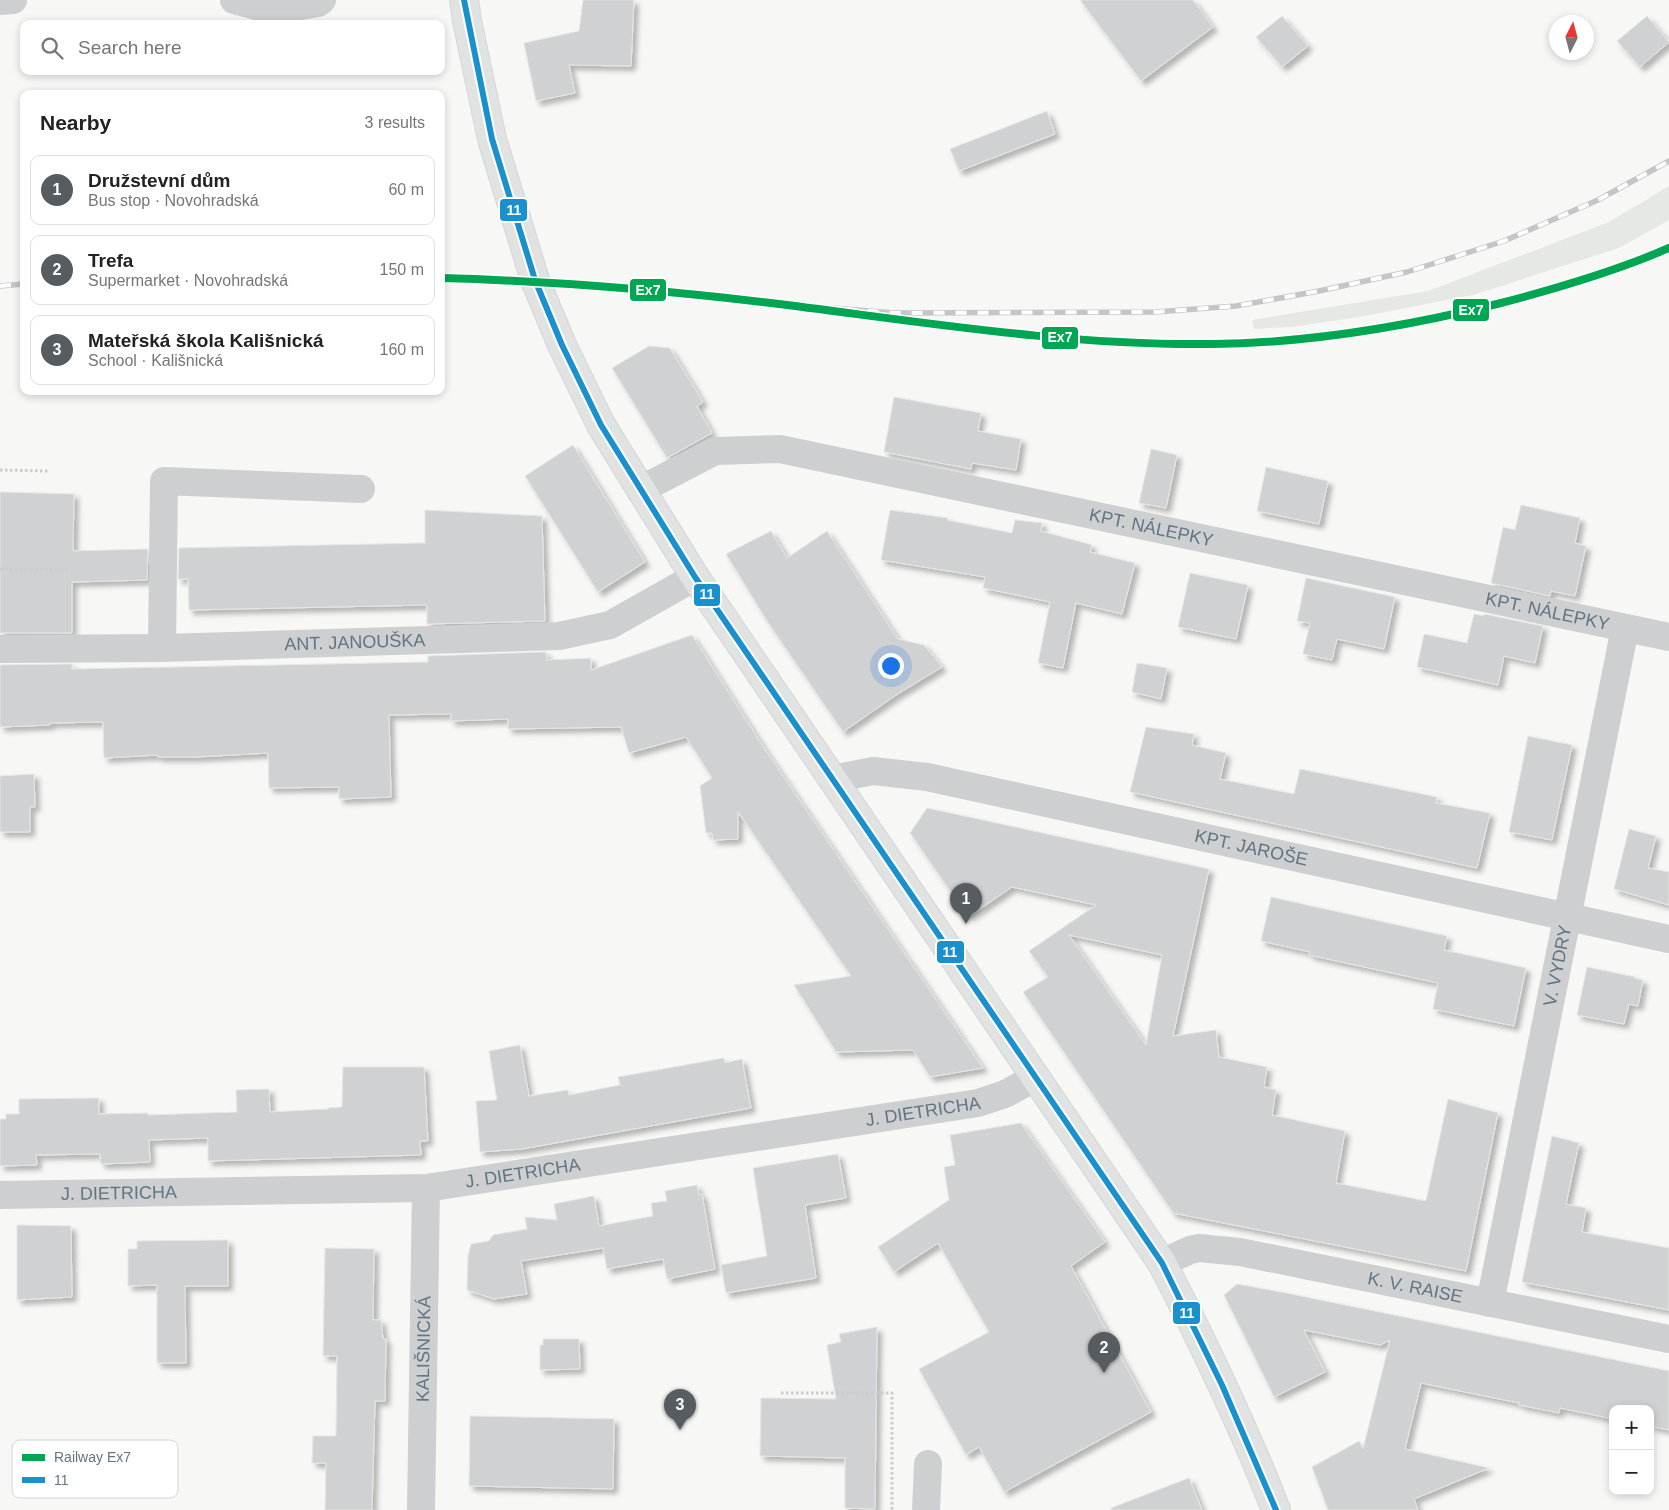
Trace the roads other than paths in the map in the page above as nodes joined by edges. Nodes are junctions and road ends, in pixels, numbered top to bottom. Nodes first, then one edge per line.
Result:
1 (13, 0) edge
2 (234, 0) edge
3 (322, 0) edge
4 (464, 0) edge
5 (0, 1) edge
6 (297, 4) edge
7 (361, 489) dead end
8 (640, 490) junction
9 (696, 577) junction
10 (1625, 628) junction
11 (1669, 637) edge
12 (162, 648) junction
13 (0, 649) edge
14 (832, 779) junction
15 (1567, 916) junction
16 (1669, 939) edge
17 (1036, 1077) junction
18 (426, 1188) junction
19 (0, 1195) edge
20 (1162, 1263) junction
21 (1490, 1303) junction
22 (1669, 1339) edge
23 (928, 1464) dead end
24 (421, 1510) edge
25 (926, 1510) edge
26 (1276, 1510) edge

1 - 5 street
2 - 6 street
3 - 6 street
4 - 8 main road
7 - 12 street
8 - 9 main road
8 - 10 street, KPT. NÁLEPKY
9 - 12 street, ANT. JANOUŠKA
9 - 14 main road
10 - 11 street, KPT. NÁLEPKY
10 - 15 street, V. VYDRY
12 - 13 street, ANT. JANOUŠKA
14 - 15 street, KPT. JAROŠE
14 - 17 main road
15 - 16 street, KPT. JAROŠE
15 - 21 street, V. VYDRY
17 - 18 street, J. DIETRICHA
17 - 20 main road
18 - 19 street, J. DIETRICHA
18 - 24 street, KALIŠNICKÁ
20 - 21 street, K. V. RAISE
20 - 26 main road
21 - 22 street, K. V. RAISE
23 - 25 street

